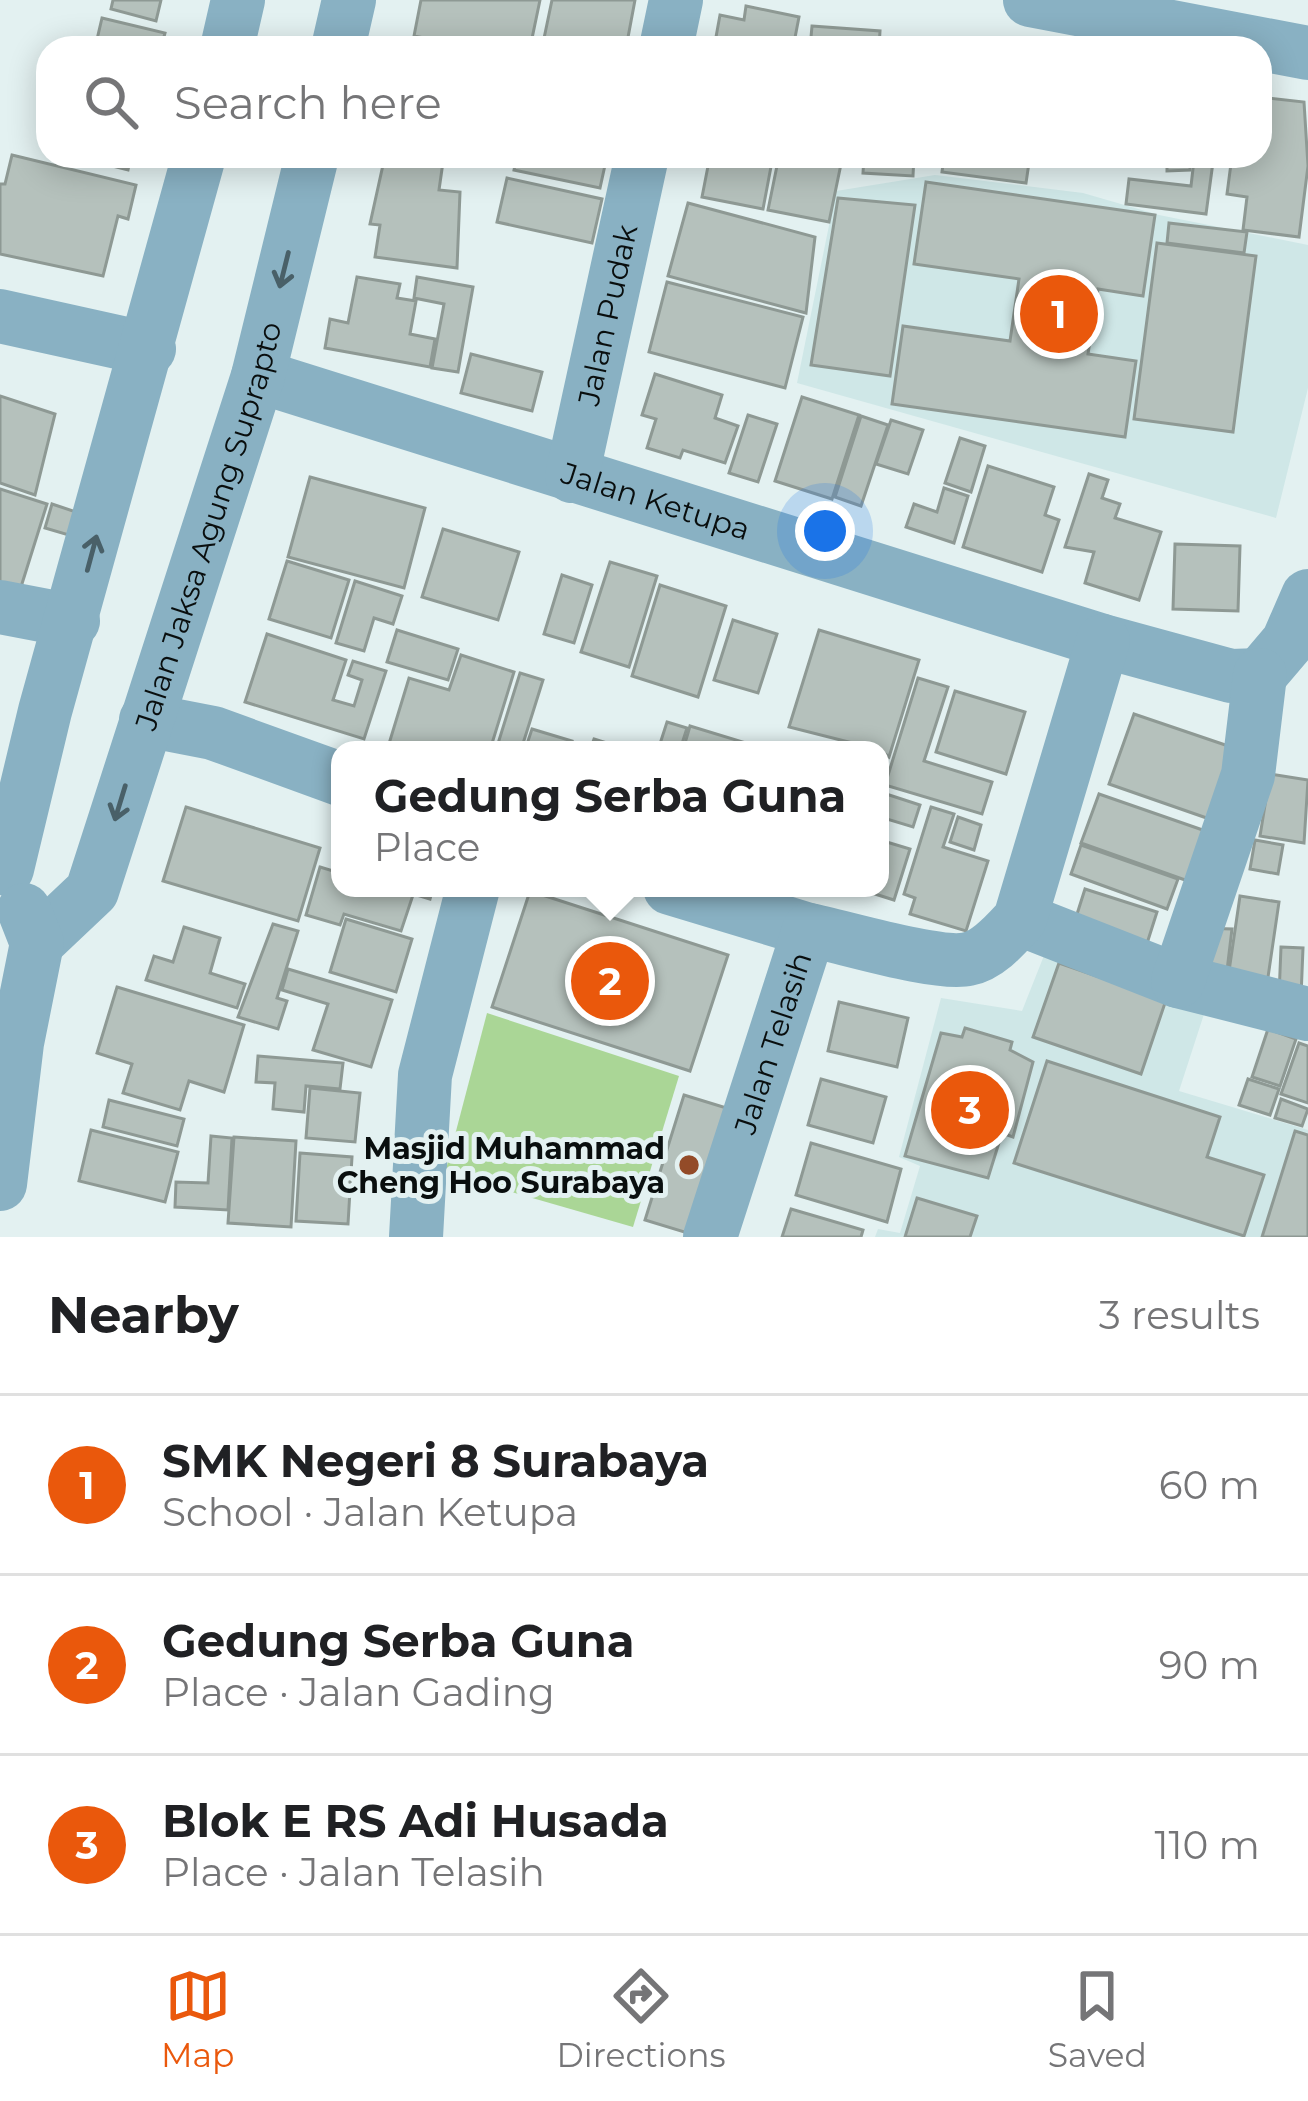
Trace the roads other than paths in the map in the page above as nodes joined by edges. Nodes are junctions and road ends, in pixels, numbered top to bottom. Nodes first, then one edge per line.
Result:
1 (238, 0) edge
2 (349, 0) edge
3 (676, 0) edge
4 (1030, 0) edge
5 (230, 36) edge
6 (341, 36) edge
7 (668, 36) edge
8 (1219, 36) edge
9 (1272, 46) edge
10 (1308, 53) edge
11 (196, 168) edge
12 (308, 168) edge
13 (639, 168) edge
14 (0, 316) edge
15 (149, 349) junction
16 (258, 376) junction
17 (572, 476) junction
18 (1308, 596) edge
19 (0, 607) edge
20 (73, 621) junction
21 (1103, 641) junction
22 (1260, 675) junction
23 (146, 720) junction
24 (331, 776) edge
25 (4, 869) edge
26 (92, 891) junction
27 (471, 897) edge
28 (700, 897) edge
29 (1021, 919) junction
30 (808, 930) junction
31 (38, 943) junction
32 (1178, 981) junction
33 (1308, 1014) edge
34 (0, 1184) edge
35 (416, 1237) edge
36 (710, 1237) edge

1 - 5 street
2 - 6 street
3 - 7 street
4 - 8 street
9 - 10 street
11 - 15 street
12 -> 16 street, Jalan Jaksa Agung Suprapto
13 - 17 street, Jalan Pudak
14 - 15 street
20 -> 15 street
16 - 17 street, Jalan Ketupa
16 - 23 street, Jalan Jaksa Agung Suprapto
17 - 21 street, Jalan Ketupa
18 - 22 street
19 - 20 street
20 - 25 street
21 - 22 street, Jalan Ketupa
21 - 29 street
22 - 32 street
23 - 24 street
23 -> 26 street, Jalan Jaksa Agung Suprapto
25 - 26 street
25 - 31 street
26 - 31 street
27 - 35 street
28 - 30 street
29 - 30 street, Jalan Telasih
29 - 32 street
30 - 36 street, Jalan Telasih
31 - 34 street
32 - 33 street

